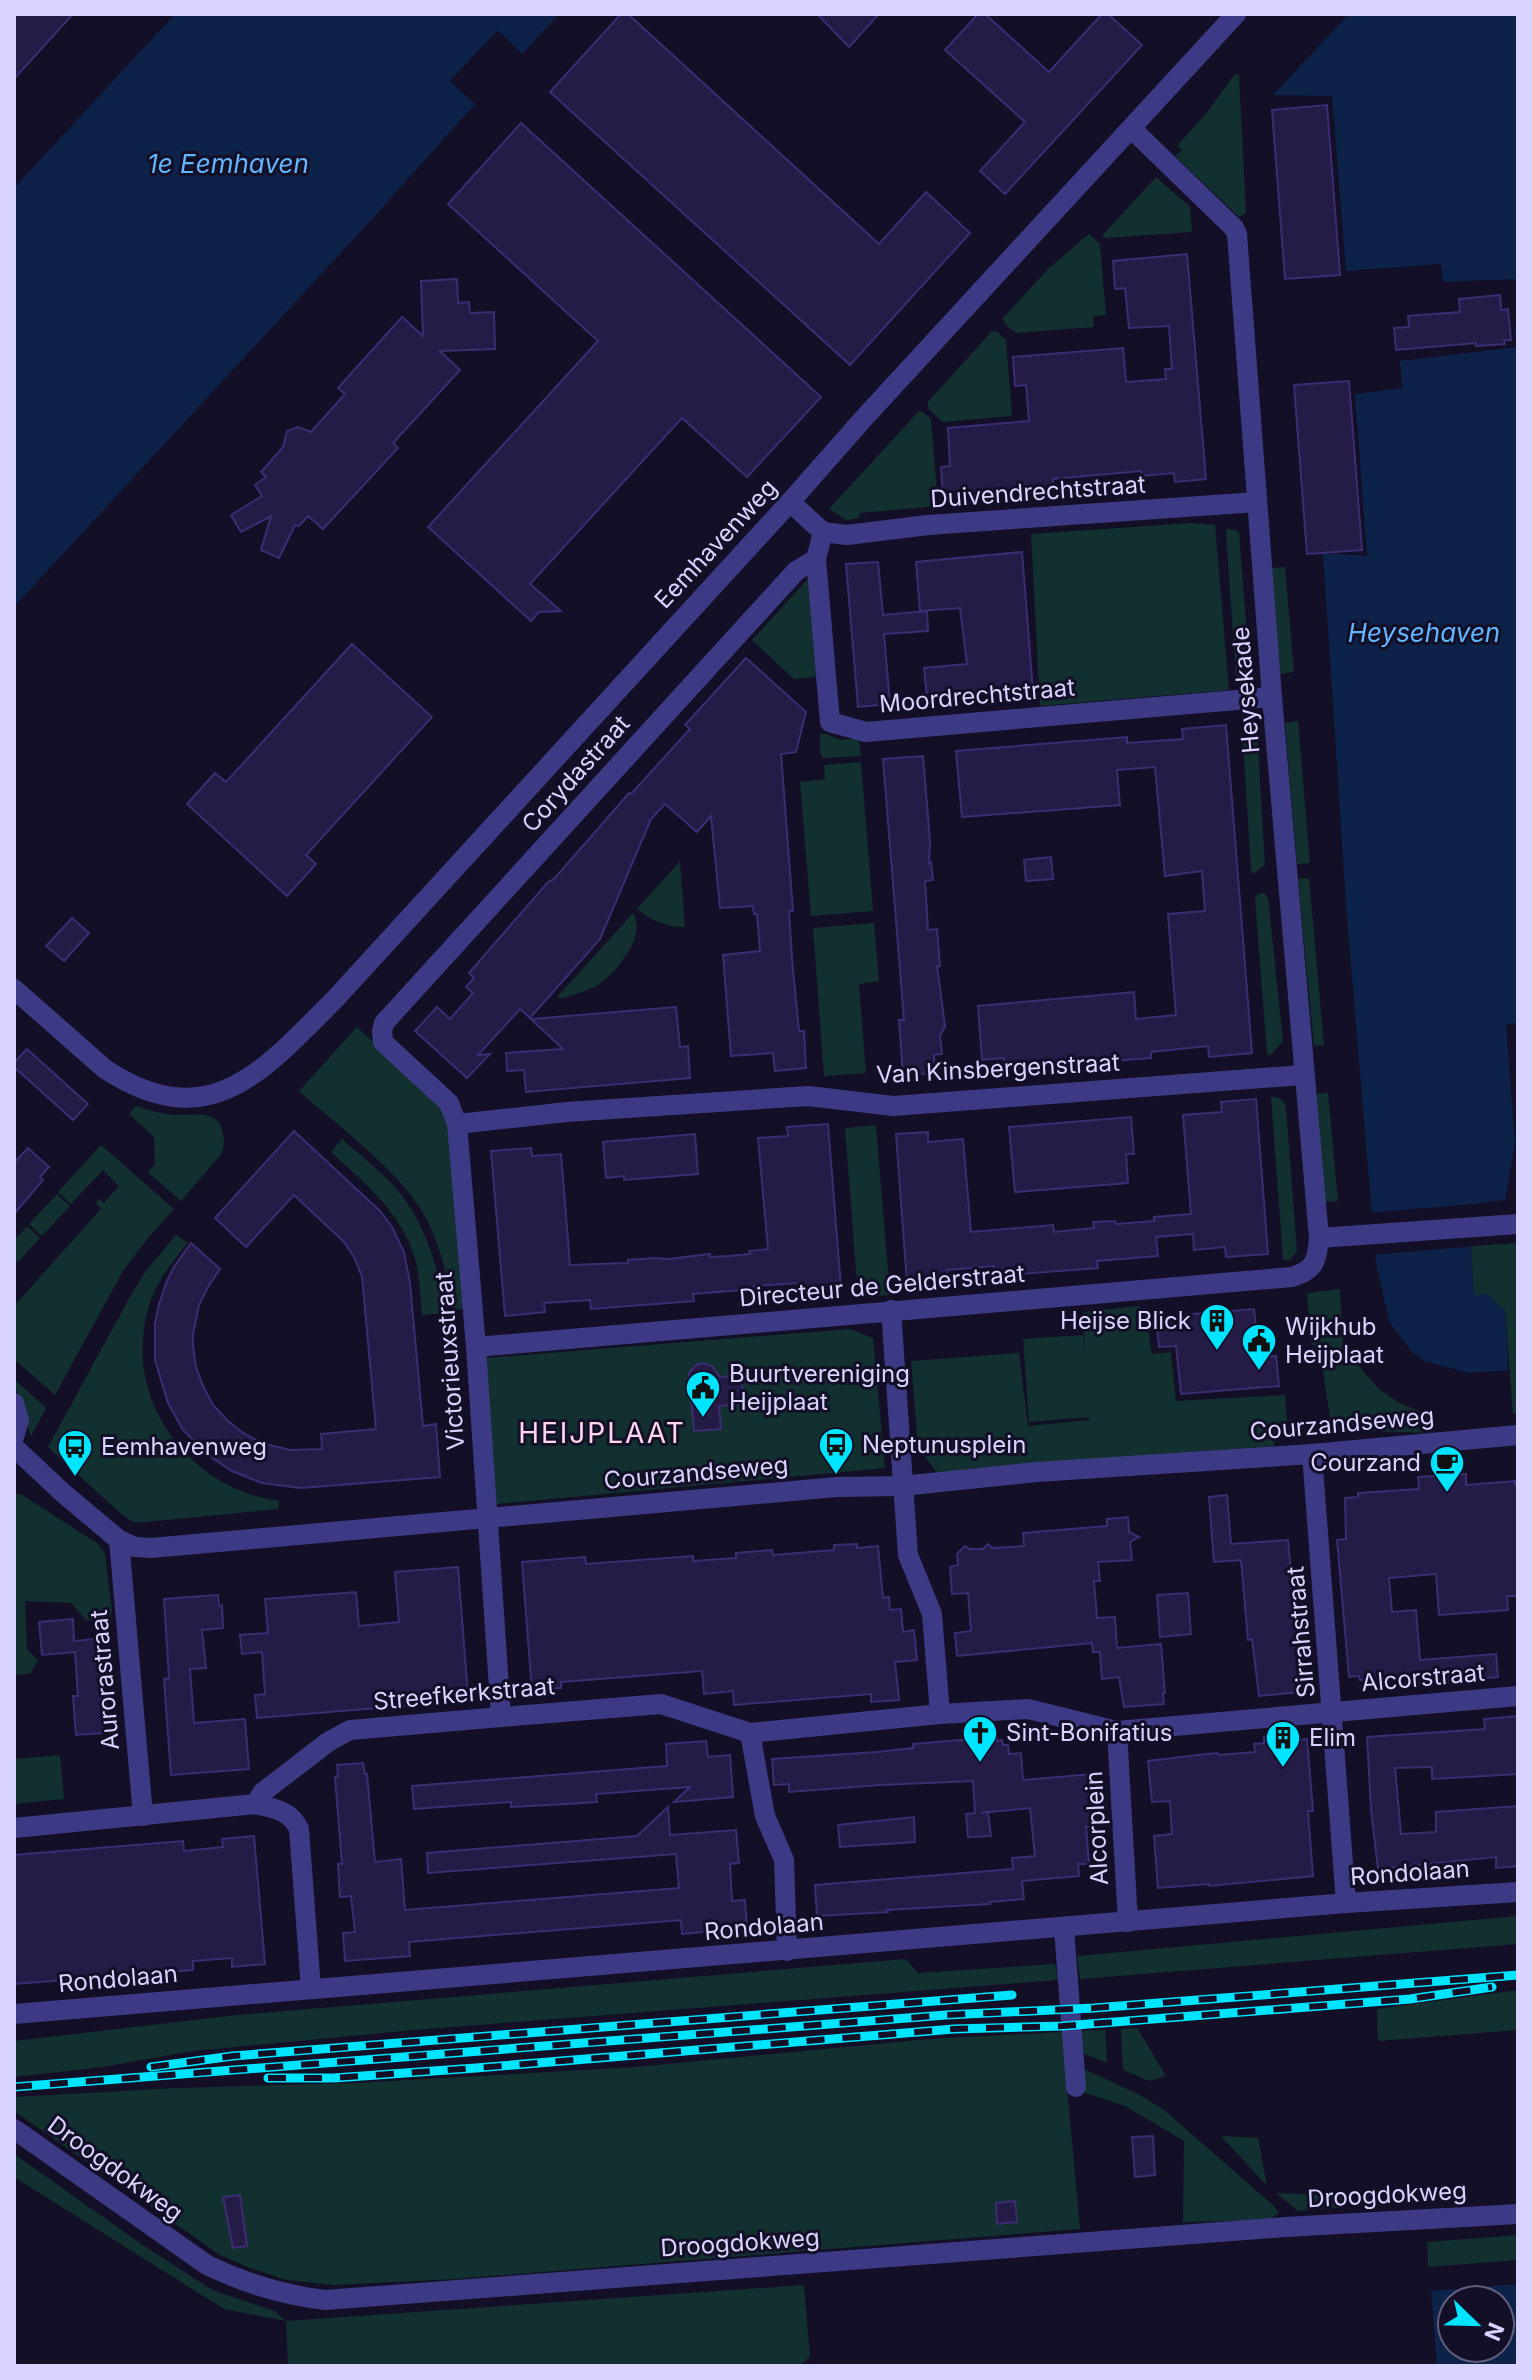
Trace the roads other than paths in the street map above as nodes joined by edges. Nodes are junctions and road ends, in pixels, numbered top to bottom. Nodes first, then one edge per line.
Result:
1 (1236, 14) edge
2 (1132, 129) junction
3 (790, 502) junction
4 (1257, 502) junction
5 (823, 532) junction
6 (816, 559) junction
7 (1272, 697) junction
8 (14, 989) edge
9 (382, 1031) joint
10 (1303, 1075) junction
11 (457, 1124) junction
12 (1518, 1224) edge
13 (1319, 1238) junction
14 (1292, 1277) joint
15 (891, 1310) junction
16 (476, 1347) junction
17 (14, 1403) edge
18 (1518, 1435) edge
19 (14, 1437) edge
20 (14, 1447) edge
21 (1312, 1454) junction
22 (902, 1486) junction
23 (487, 1518) junction
24 (119, 1540) junction
25 (1518, 1696) edge
26 (1333, 1711) junction
27 (940, 1714) junction
28 (501, 1717) junction
29 (1117, 1731) junction
30 (750, 1733) junction
31 (255, 1804) junction
32 (143, 1816) junction
33 (14, 1828) edge
34 (1518, 1892) edge
35 (1346, 1903) junction
36 (1128, 1922) junction
37 (1064, 1928) junction
38 (787, 1951) junction
39 (311, 1989) junction
40 (14, 2014) edge
41 (1076, 2087) dead end
42 (14, 2129) edge
43 (1518, 2214) edge

1 - 2 street, Eemhavenweg
2 - 3 street, Eemhavenweg
2 - 4 street, Heysekade
3 - 5 street
3 - 8 street, Eemhavenweg
4 - 5 street, Duivendrechtstraat
4 - 7 street, Heysekade
5 - 6 street, Moordrechtstraat
6 - 7 street, Moordrechtstraat
6 - 9 street, Corydastraat
7 - 10 street, Heysekade
9 - 11 street, Victorieuxstraat
10 - 11 street, Van Kinsbergenstraat
10 - 13 street, Heysekade
11 - 16 street, Victorieuxstraat
12 - 13 street
13 - 14 street, Heysekade
14 - 15 street, Directeur de Gelderstraat
15 - 16 street, Directeur de Gelderstraat
15 - 22 street
16 - 23 street, Victorieuxstraat
17 - 19 street
18 - 21 street, Courzandseweg
20 - 24 street
21 - 22 street, Courzandseweg
21 - 26 street, Sirrahstraat
22 - 23 street, Courzandseweg
22 - 27 street
23 - 24 street, Courzandseweg
23 - 28 street, Victorieuxstraat
24 - 32 street, Aurorastraat
25 - 26 street, Alcorstraat
26 - 29 street
26 - 35 street, Sirrahstraat
27 - 29 street
27 - 30 street, Streefkerkstraat
28 - 30 street, Streefkerkstraat
28 - 31 street, Streefkerkstraat
29 - 36 street, Alcorplein
30 - 38 street
31 - 32 street
31 - 39 street
32 - 33 street
34 - 35 street, Rondolaan
35 - 36 street, Rondolaan
36 - 37 street, Rondolaan
37 - 38 street, Rondolaan
37 - 41 street
38 - 39 street, Rondolaan
39 - 40 street, Rondolaan
42 - 43 street, Droogdokweg

